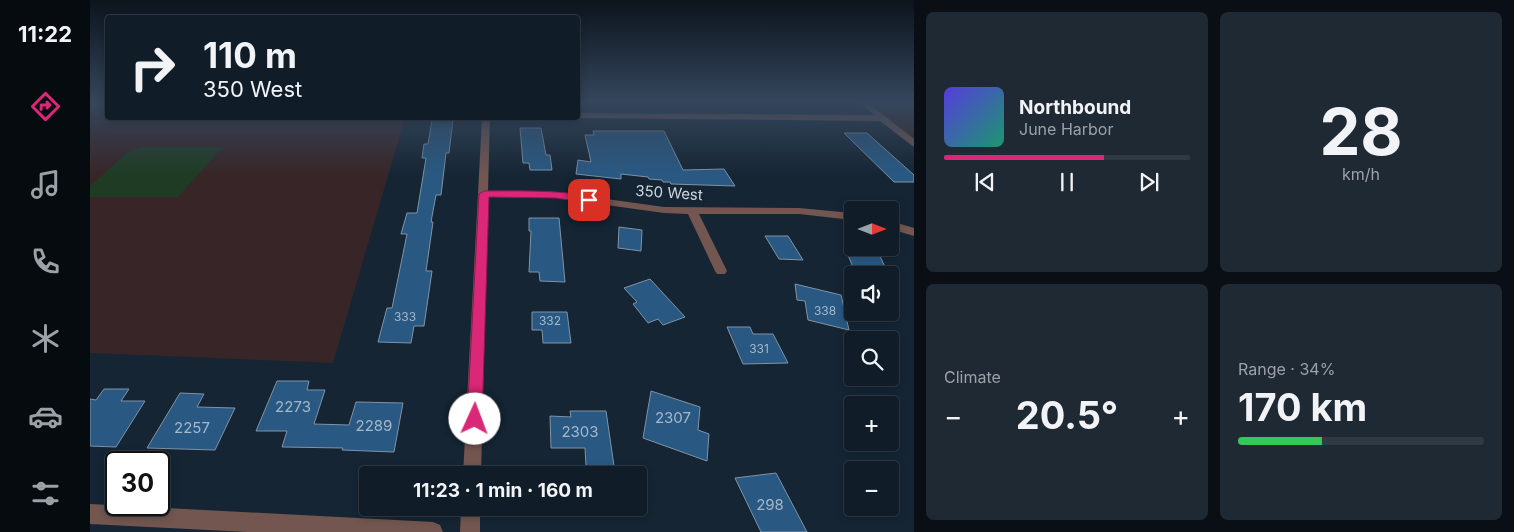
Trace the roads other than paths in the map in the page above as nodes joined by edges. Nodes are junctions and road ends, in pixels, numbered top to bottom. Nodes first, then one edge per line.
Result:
1 (486, 127) edge
2 (893, 127) edge
3 (914, 144) edge
4 (484, 194) junction
5 (692, 211) junction
6 (844, 216) edge
7 (899, 228) edge
8 (914, 232) edge
9 (721, 271) dead end
10 (472, 466) edge
11 (90, 514) edge
12 (471, 516) edge
13 (279, 527) edge
14 (433, 532) edge
15 (470, 532) edge

1 - 4 street
2 - 3 street
4 - 5 street, 350 West
4 - 10 street
5 - 6 street, 350 West
5 - 9 street
7 - 8 street
11 - 13 street
12 - 15 street
13 - 14 street

